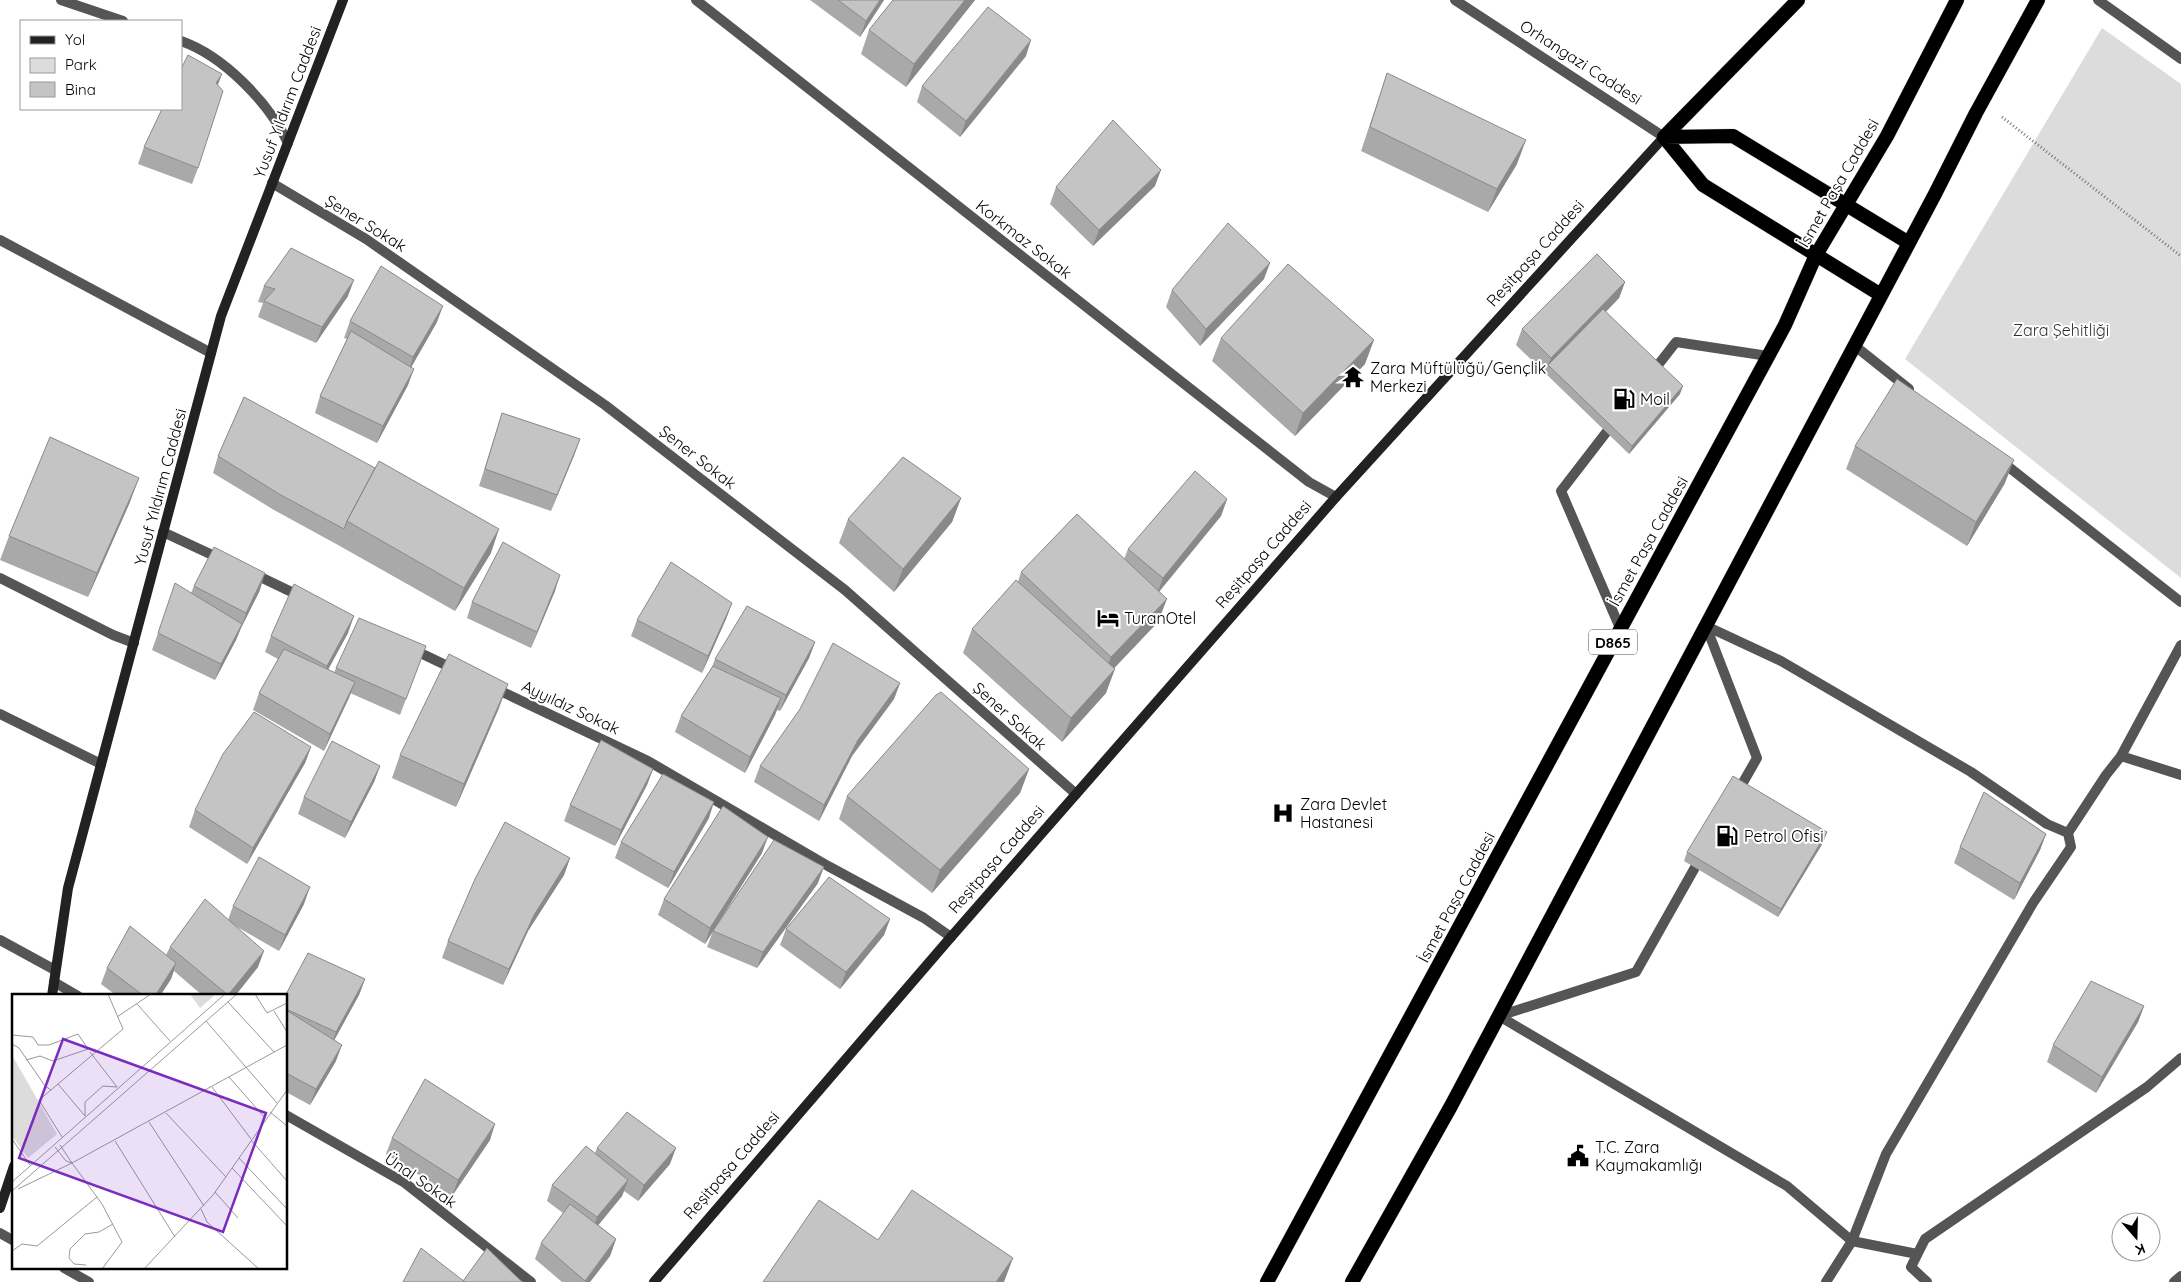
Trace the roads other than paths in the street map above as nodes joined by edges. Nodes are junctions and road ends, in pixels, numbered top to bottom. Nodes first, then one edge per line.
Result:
1 (61, 0) edge
2 (343, 0) edge
3 (696, 0) edge
4 (1455, 0) edge
5 (1798, 0) edge
6 (1957, 0) edge
7 (2038, 0) edge
8 (2098, 0) edge
9 (120, 20) edge
10 (182, 41) edge
11 (2181, 59) edge
12 (1664, 137) junction
13 (288, 143) junction
14 (272, 183) junction
15 (1847, 206) junction
16 (0, 240) edge
17 (1909, 243) junction
18 (1816, 255) junction
19 (1881, 295) junction
20 (1855, 346) junction
21 (211, 354) junction
22 (1768, 356) junction
23 (1646, 381) edge
24 (1917, 395) edge
25 (1621, 413) edge
26 (1994, 456) edge
27 (1336, 497) junction
28 (164, 532) junction
29 (0, 578) edge
30 (2181, 602) edge
31 (316, 604) edge
32 (1706, 626) junction
33 (1620, 628) junction
34 (134, 643) junction
35 (2181, 645) edge
36 (406, 646) edge
37 (469, 676) edge
38 (487, 684) edge
39 (0, 714) edge
40 (2121, 756) junction
41 (101, 764) junction
42 (2181, 775) edge
43 (1076, 794) junction
44 (1733, 801) edge
45 (2068, 833) junction
46 (1708, 844) edge
47 (951, 937) junction
48 (0, 940) edge
49 (56, 970) junction
50 (54, 982) junction
51 (52, 994) edge
52 (75, 994) edge
53 (1499, 1016) junction
54 (2181, 1058) edge
55 (288, 1116) edge
56 (12, 1172) edge
57 (0, 1208) edge
58 (0, 1233) edge
59 (12, 1240) edge
60 (1852, 1241) junction
61 (1918, 1254) junction
62 (68, 1270) edge
63 (2181, 1276) edge
64 (90, 1282) edge
65 (531, 1282) edge
66 (654, 1282) edge
67 (1267, 1282) edge
68 (1352, 1282) edge
69 (1826, 1282) edge
70 (1927, 1282) edge
71 (2174, 1282) edge

1 - 9 street
2 - 13 main road, Yusuf Yıldırım Caddesi
3 - 27 street, Korkmaz Sokak
4 - 12 street, Orhangazi Caddesi
5 - 12 highway, Reşitpaşa Caddesi
6 - 15 highway, İsmet Paşa Caddesi / D865
7 - 17 highway
8 - 11 street
10 - 13 street
12 - 15 highway
12 - 18 highway, Orhangazi Caddesi
12 - 27 main road, Reşitpaşa Caddesi
13 - 14 main road, Yusuf Yıldırım Caddesi
14 - 21 main road, Yusuf Yıldırım Caddesi
14 - 43 street, Şener Sokak
15 - 17 highway
15 - 18 highway, İsmet Paşa Caddesi / D865
16 - 21 street
17 - 19 highway
18 - 19 highway, Orhangazi Caddesi
18 - 22 highway, İsmet Paşa Caddesi / D865
19 - 20 highway
20 - 24 street
20 - 32 highway
21 - 28 main road, Yusuf Yıldırım Caddesi
22 - 23 street
22 - 33 highway, İsmet Paşa Caddesi / D865
25 - 33 street
26 - 30 street
27 - 43 main road, Reşitpaşa Caddesi
28 - 31 street
28 - 34 main road, Yusuf Yıldırım Caddesi
29 - 34 street
32 - 44 street
32 - 45 street
32 - 53 highway
33 - 67 highway, İsmet Paşa Caddesi / D865
34 - 41 main road, Yusuf Yıldırım Caddesi
35 - 40 street
36 - 37 street
38 - 47 street, Ayyıldız Sokak
39 - 41 street
40 - 42 street
40 - 45 street
41 - 49 main road, Yusuf Yıldırım Caddesi
43 - 47 main road, Reşitpaşa Caddesi
45 - 60 street
46 - 53 street
47 - 66 main road, Reşitpaşa Caddesi
48 - 49 street
49 - 50 main road, Yusuf Yıldırım Caddesi
50 - 51 main road, Yusuf Yıldırım Caddesi
50 - 52 street
53 - 60 street
53 - 68 highway
54 - 61 street
55 - 65 street, Ünal Sokak
56 - 57 main road
58 - 59 street
60 - 61 street
60 - 69 street
61 - 70 street
62 - 64 street
63 - 71 street

